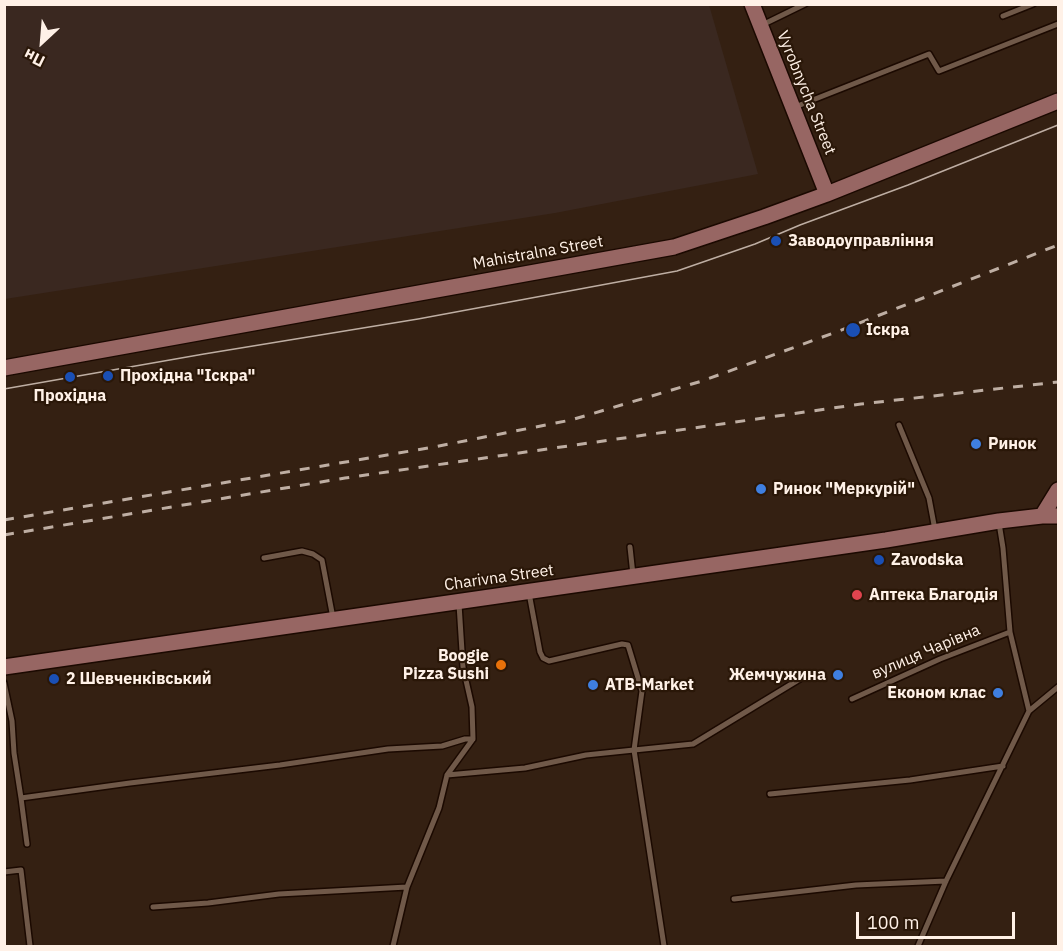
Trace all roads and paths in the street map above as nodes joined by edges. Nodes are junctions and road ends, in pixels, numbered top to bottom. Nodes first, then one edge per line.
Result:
1 (752, 4) edge
2 (805, 4) edge
3 (1033, 4) edge
4 (1003, 16) dead end
5 (1059, 24) edge
6 (760, 25) junction
7 (1059, 101) edge
8 (793, 108) junction
9 (828, 194) junction
10 (4, 368) edge
11 (899, 425) dead end
12 (1059, 490) edge
13 (1042, 516) junction
14 (1059, 516) edge
15 (999, 521) junction
16 (935, 532) junction
17 (630, 547) dead end
18 (264, 558) dead end
19 (633, 577) junction
20 (528, 591) junction
21 (459, 602) junction
22 (333, 620) junction
23 (1010, 632) junction
24 (4, 667) edge
25 (808, 674) dead end
26 (4, 683) edge
27 (1059, 687) edge
28 (852, 699) dead end
29 (1029, 711) junction
30 (472, 739) junction
31 (634, 750) junction
32 (1003, 766) junction
33 (447, 775) junction
34 (770, 794) dead end
35 (21, 798) junction
36 (27, 844) dead end
37 (4, 872) edge
38 (946, 881) junction
39 (407, 887) junction
40 (734, 899) dead end
41 (153, 907) dead end
42 (30, 946) edge
43 (393, 946) edge
44 (663, 946) edge
45 (918, 946) edge

1 - 6 street, Vyrobnycha Street
2 - 6 lane
3 - 4 lane
5 - 8 lane
6 - 8 street, Vyrobnycha Street
7 - 9 street, Mahistralna Street
8 - 9 street, Vyrobnycha Street
9 - 10 street, Mahistralna Street
11 - 16 lane
12 - 13 street
13 - 14 street, Charivna Street
13 - 15 street, Charivna Street
15 - 16 street, Charivna Street
15 - 23 lane
16 - 19 street, Charivna Street
17 - 19 lane
18 - 22 lane
19 - 20 street, Charivna Street
20 - 21 street, Charivna Street
20 - 31 lane
21 - 22 street, Charivna Street
21 - 30 lane
22 - 24 street, Charivna Street
23 - 28 lane, вулиця Чарівна
23 - 29 lane
25 - 31 lane
26 - 35 lane
27 - 29 lane
29 - 32 lane
30 - 33 lane
30 - 35 lane
31 - 33 lane
31 - 44 lane
32 - 34 lane
32 - 38 lane
33 - 39 lane
35 - 36 lane
37 - 42 lane
38 - 40 lane
38 - 45 lane
39 - 41 lane
39 - 43 lane

